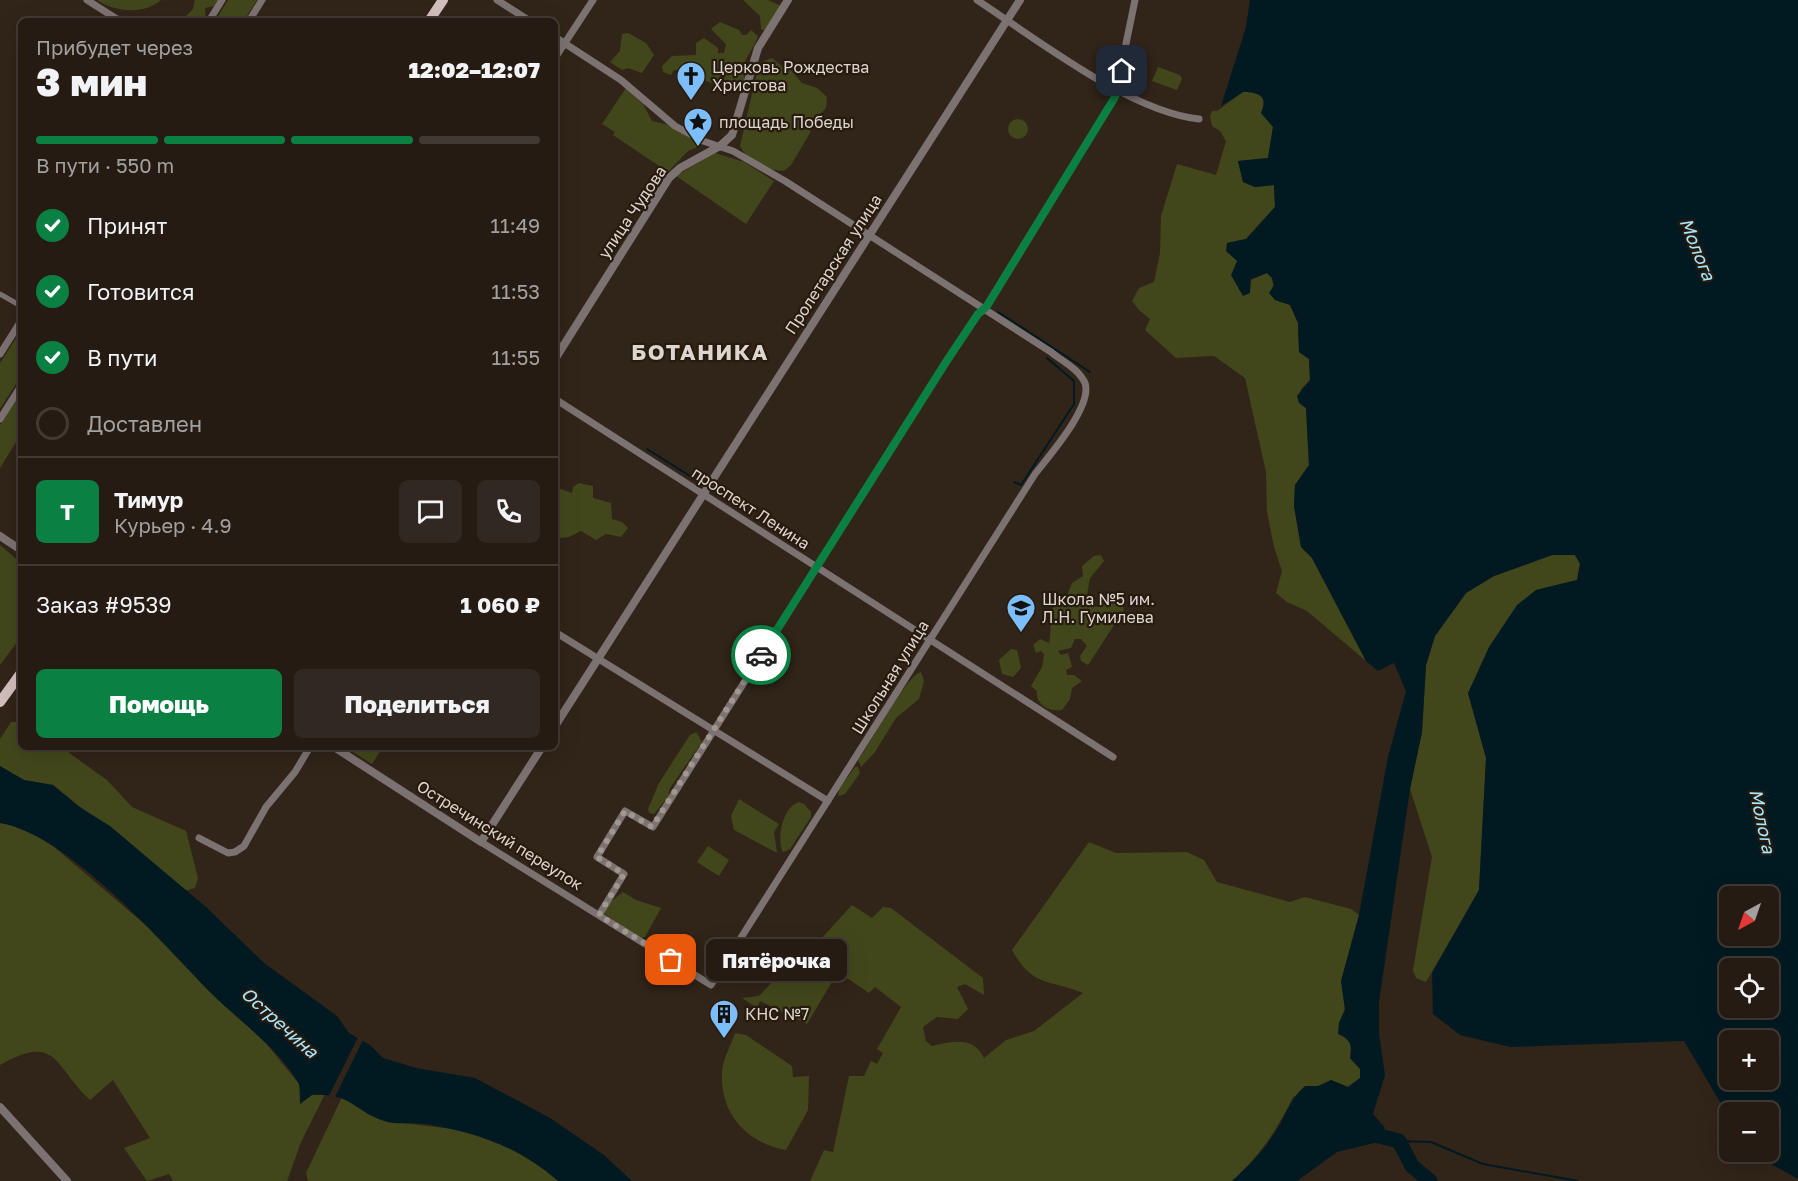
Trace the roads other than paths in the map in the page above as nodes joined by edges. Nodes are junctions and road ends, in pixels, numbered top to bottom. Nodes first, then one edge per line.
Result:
1 (87, 0) edge
2 (222, 0) edge
3 (262, 0) edge
4 (442, 0) edge
5 (497, 0) edge
6 (593, 0) edge
7 (788, 0) edge
8 (978, 0) edge
9 (1020, 0) edge
10 (1135, 0) edge
11 (115, 18) edge
12 (211, 18) edge
13 (251, 18) edge
14 (431, 18) edge
15 (525, 18) edge
16 (1006, 22) junction
17 (558, 40) edge
18 (564, 44) junction
19 (558, 53) edge
20 (1116, 89) junction
21 (1199, 119) dead end
22 (720, 146) junction
23 (868, 235) junction
24 (0, 294) edge
25 (18, 304) edge
26 (984, 310) junction
27 (18, 326) edge
28 (0, 354) edge
29 (558, 355) edge
30 (18, 391) edge
31 (558, 401) edge
32 (0, 419) edge
33 (704, 493) junction
34 (0, 536) edge
35 (18, 548) edge
36 (817, 567) junction
37 (558, 634) edge
38 (931, 638) junction
39 (598, 659) junction
40 (18, 677) edge
41 (0, 702) edge
42 (558, 721) edge
43 (713, 732) junction
44 (308, 750) edge
45 (339, 750) edge
46 (540, 750) edge
47 (1113, 757) dead end
48 (828, 801) junction
49 (199, 838) dead end
50 (481, 842) junction
51 (599, 915) junction
52 (711, 985) joint
53 (0, 1107) edge
54 (67, 1181) edge

1 - 11 street
2 - 12 street
3 - 13 street
4 - 14 main road
5 - 15 street
6 - 18 street
7 - 22 street, улица Чудова
8 - 16 street
9 - 16 street, Пролетарская улица
10 - 20 street
16 - 20 street
16 - 23 street, Пролетарская улица
17 - 18 street
18 - 19 street
18 - 22 street
20 - 21 street
20 - 26 street
22 - 23 street
22 - 29 street, улица Чудова
23 - 26 street
23 - 33 street, Пролетарская улица
24 - 25 street
26 - 36 street
26 - 38 street, Школьная улица
27 - 28 street
30 - 32 street
31 - 33 street, проспект Ленина
33 - 36 street, проспект Ленина
33 - 39 street, Пролетарская улица
34 - 35 street
36 - 38 street, проспект Ленина
36 - 43 street
37 - 39 street
38 - 47 street, проспект Ленина
38 - 48 street, Школьная улица
39 - 42 street, Пролетарская улица
39 - 43 street
40 - 41 main road
43 - 48 street
43 - 51 street
44 - 49 street
45 - 50 street, Остречинский переулок
46 - 50 street
48 - 52 street, Школьная улица
50 - 51 street, Остречинский переулок
51 - 52 street, Остречинский переулок
53 - 54 street

